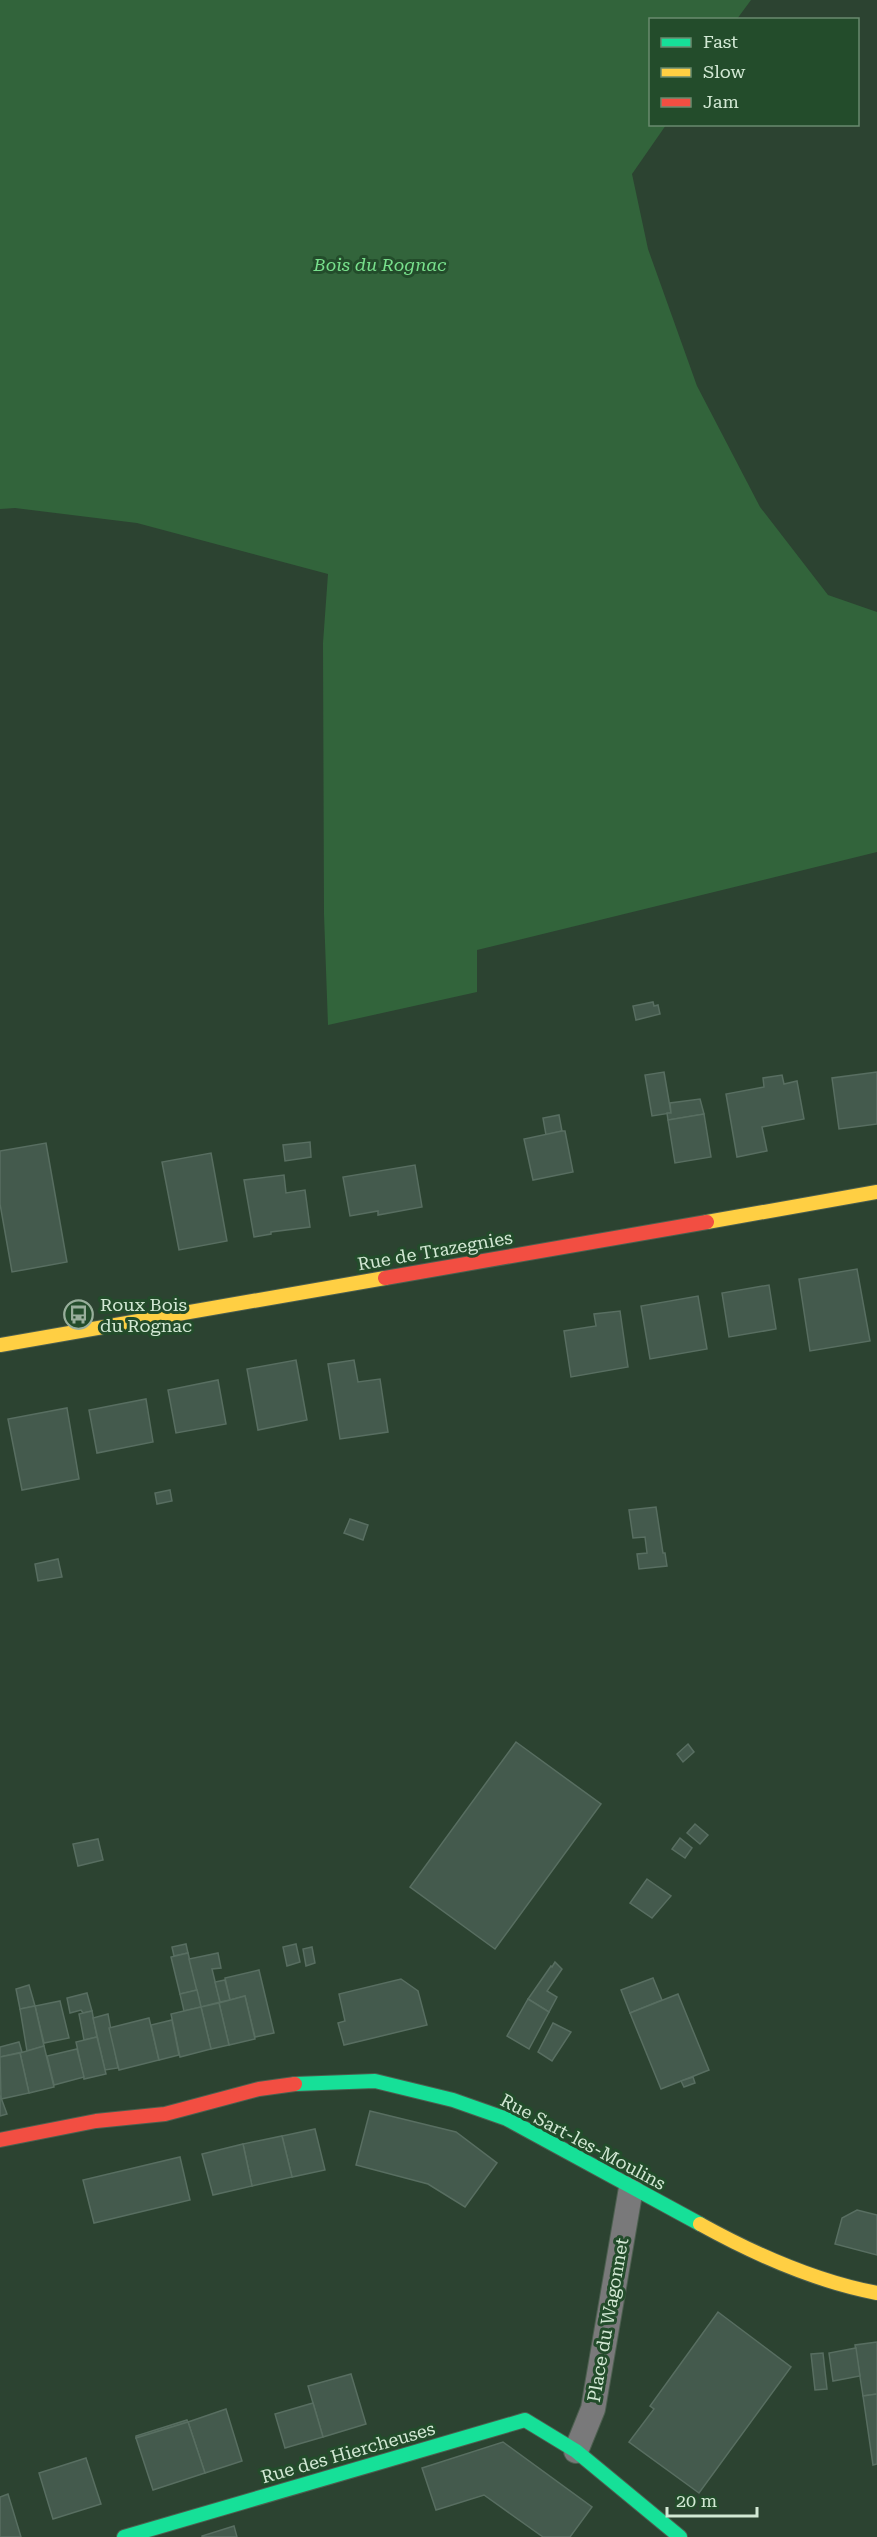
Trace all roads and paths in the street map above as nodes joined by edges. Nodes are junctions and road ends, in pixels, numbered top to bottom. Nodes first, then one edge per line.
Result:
1 (877, 1192) edge
2 (0, 1345) edge
3 (0, 2140) edge
4 (631, 2188) junction
5 (877, 2293) edge
6 (576, 2451) junction
7 (123, 2537) edge
8 (680, 2537) edge

1 - 2 street, Rue de Trazegnies
3 - 4 street, Rue Sart-les-Moulins
4 - 5 street, Rue Sart-les-Moulins
4 - 6 street, Place du Wagonnet
6 - 7 street, Rue des Hiercheuses
6 - 8 street, Rue des Hiercheuses

